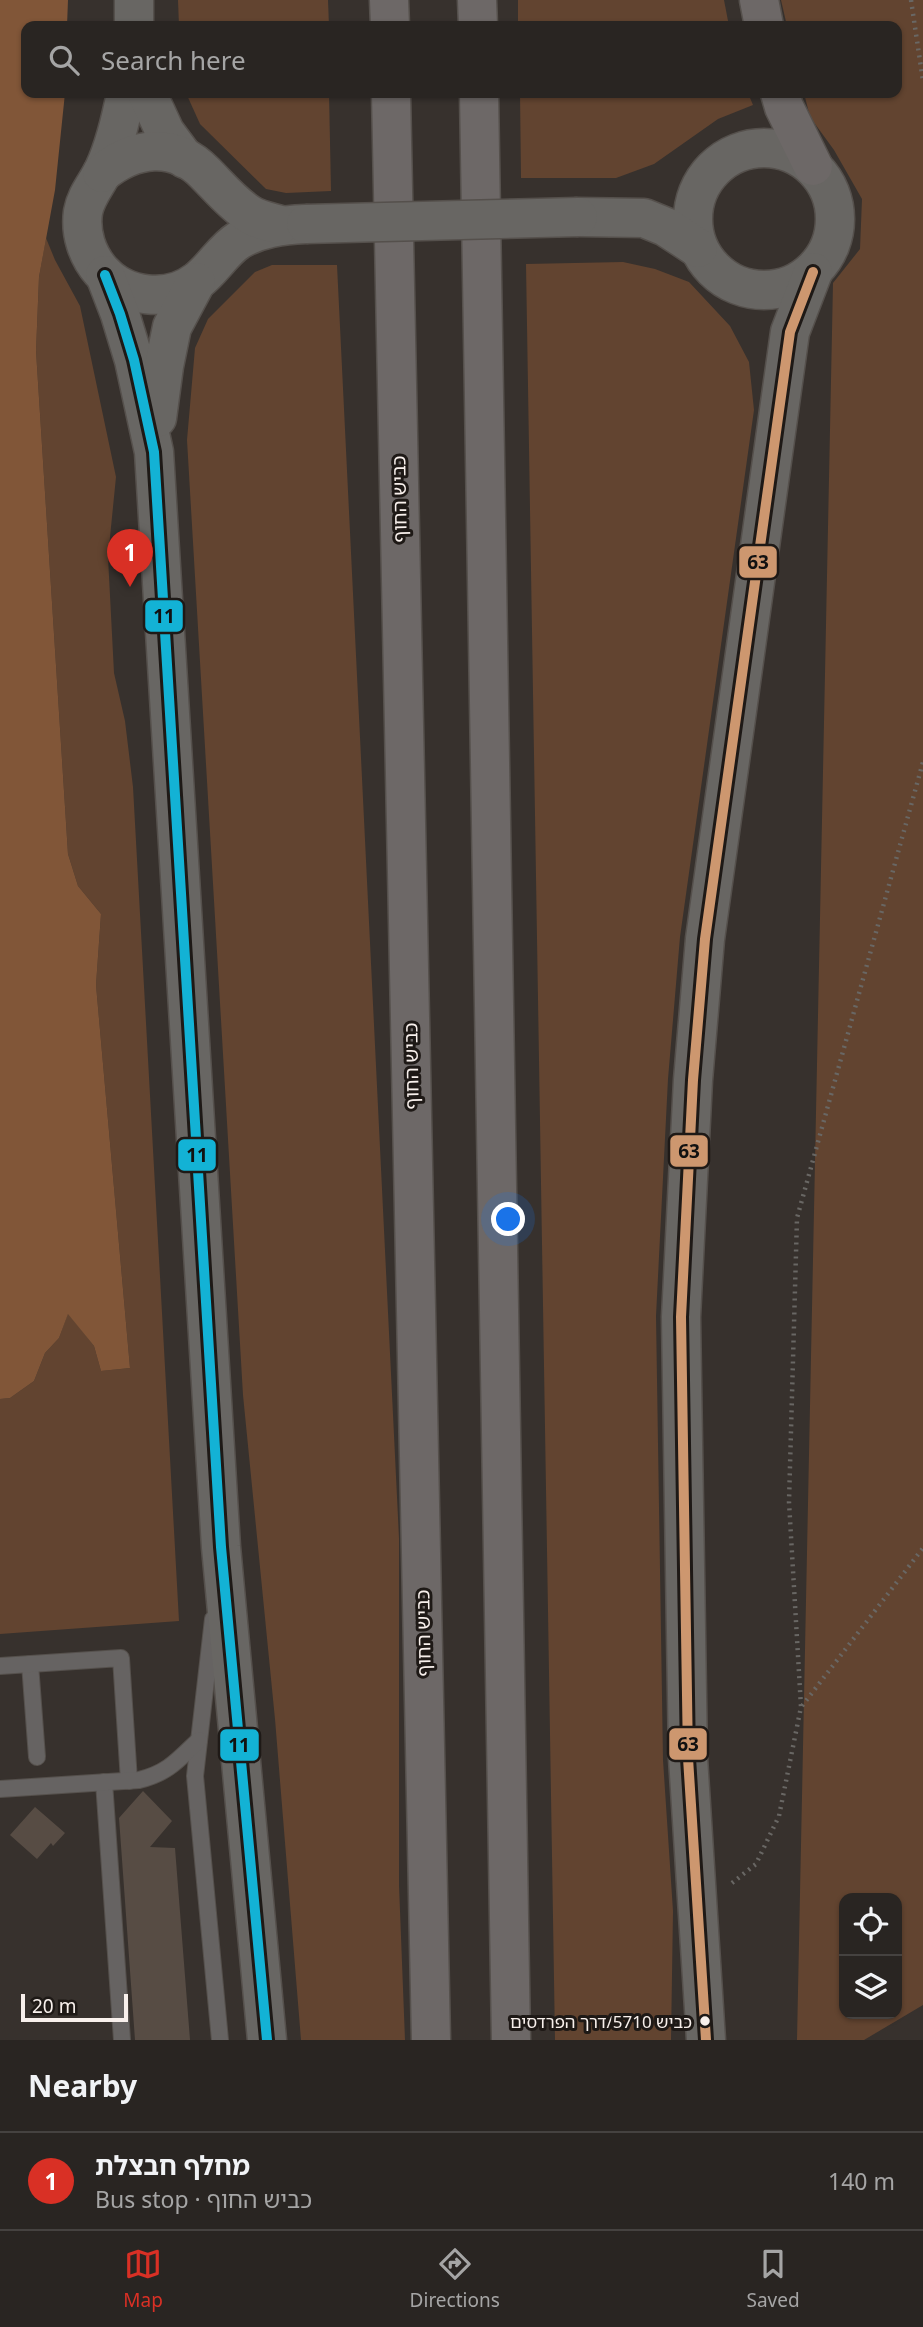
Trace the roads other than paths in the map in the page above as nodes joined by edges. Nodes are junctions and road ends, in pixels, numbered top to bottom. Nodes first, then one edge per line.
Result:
1 (134, 0) edge
2 (389, 0) edge
3 (477, 0) edge
4 (759, 0) edge
5 (134, 21) edge
6 (390, 21) edge
7 (478, 21) edge
8 (763, 21) edge
9 (125, 98) edge
10 (149, 98) edge
11 (391, 98) edge
12 (479, 98) edge
13 (781, 98) edge
14 (813, 166) junction
15 (199, 170) junction
16 (709, 172) junction
17 (102, 173) junction
18 (596, 217) junction
19 (293, 225) junction
20 (698, 248) junction
21 (206, 272) junction
22 (813, 272) junction
23 (105, 275) junction
24 (736, 285) junction
25 (779, 414) junction
26 (154, 452) junction
27 (221, 1547) junction
28 (30, 1664) junction
29 (0, 1666) edge
30 (199, 1740) junction
31 (37, 1757) dead end
32 (129, 1781) junction
33 (104, 1782) junction
34 (0, 1789) edge
35 (122, 2040) edge
36 (219, 2040) edge
37 (267, 2040) edge
38 (431, 2040) edge
39 (511, 2040) edge
40 (706, 2040) edge

1 - 5 main road
2 - 6 highway
3 - 7 highway
4 - 8 highway
9 - 17 main road
10 - 15 main road
11 - 38 highway, כביש החוף
12 - 39 highway
13 - 14 highway
14 - 16 main road
14 - 22 main road
15 - 17 main road
15 - 19 main road
15 - 21 main road
16 - 18 main road
16 - 20 main road
17 - 23 main road
18 - 19 main road, bridge
18 - 20 main road
19 - 21 main road
20 - 24 main road
21 - 23 main road
21 - 26 main road
22 - 24 main road
22 - 25 main road
23 - 26 main road
24 - 25 main road
25 - 40 main road
26 - 27 main road
27 - 30 lane
27 - 37 main road
28 - 29 lane
28 - 31 lane
28 - 32 lane
30 - 32 lane
30 - 36 lane
32 - 33 lane
33 - 34 lane
33 - 35 lane

